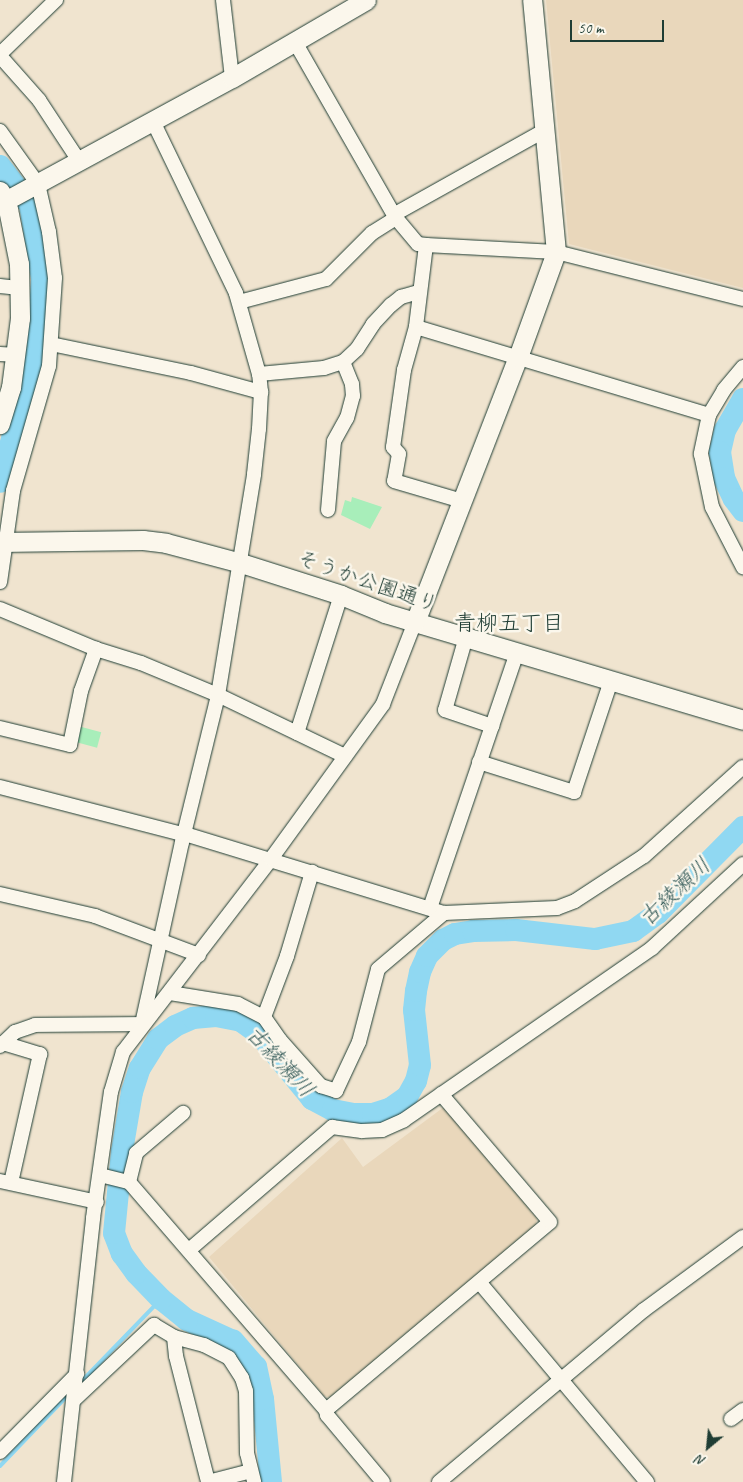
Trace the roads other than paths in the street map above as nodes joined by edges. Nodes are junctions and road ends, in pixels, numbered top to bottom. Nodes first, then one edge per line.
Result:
1 (56, 0) edge
2 (223, 0) edge
3 (366, 0) edge
4 (532, 0) edge
5 (294, 42) junction
6 (0, 55) edge
7 (232, 78) junction
8 (153, 121) junction
9 (545, 130) junction
10 (0, 131) edge
11 (79, 161) junction
12 (36, 185) junction
13 (4, 198) edge
14 (396, 216) junction
15 (426, 245) junction
16 (556, 252) junction
17 (0, 286) edge
18 (20, 288) junction
19 (419, 292) junction
20 (743, 299) edge
21 (239, 302) junction
22 (416, 327) junction
23 (51, 344) junction
24 (8, 355) edge
25 (518, 357) junction
26 (343, 362) junction
27 (743, 367) edge
28 (259, 374) junction
29 (261, 392) junction
30 (709, 415) junction
31 (0, 424) edge
32 (462, 501) junction
33 (330, 504) dead end
34 (2, 542) edge
35 (241, 563) junction
36 (743, 567) edge
37 (0, 582) edge
38 (341, 595) junction
39 (0, 608) edge
40 (415, 622) junction
41 (466, 638) junction
42 (96, 649) junction
43 (517, 653) junction
44 (611, 681) junction
45 (218, 696) junction
46 (743, 720) edge
47 (492, 726) junction
48 (0, 728) edge
49 (297, 733) junction
50 (345, 756) junction
51 (479, 762) junction
52 (743, 767) edge
53 (0, 787) edge
54 (185, 834) junction
55 (271, 860) junction
56 (743, 864) edge
57 (312, 872) junction
58 (0, 894) edge
59 (430, 908) junction
60 (444, 913) junction
61 (160, 940) junction
62 (199, 955) junction
63 (170, 993) junction
64 (264, 1017) junction
65 (140, 1029) junction
66 (2, 1045) edge
67 (441, 1094) junction
68 (183, 1113) dead end
69 (100, 1174) junction
70 (6, 1182) edge
71 (129, 1182) junction
72 (97, 1202) junction
73 (743, 1237) edge
74 (189, 1250) junction
75 (480, 1283) junction
76 (174, 1337) junction
77 (77, 1374) junction
78 (560, 1380) junction
79 (74, 1400) junction
80 (326, 1410) junction
81 (743, 1410) edge
82 (731, 1419) dead end
83 (0, 1452) edge
84 (252, 1477) edge
85 (64, 1482) edge
86 (208, 1482) edge
87 (383, 1482) edge
88 (439, 1482) edge
89 (647, 1482) edge

1 - 6 street
2 - 7 street
3 - 5 street
4 - 9 street
5 - 7 street
5 - 14 street
6 - 11 street
7 - 8 street
8 - 11 street
8 - 21 street
9 - 14 street
9 - 16 street
10 - 12 street
11 - 12 street
12 - 13 street
12 - 23 street
13 - 18 street
14 - 15 street
14 - 21 street
15 - 16 street
15 - 19 street
16 - 20 street
16 - 25 street
17 - 18 street
18 - 24 street
19 - 22 street
19 - 26 street
21 - 28 street
22 - 25 street
22 - 32 street
23 - 29 street
23 - 34 street
24 - 31 street
25 - 30 street
25 - 32 street
26 - 28 street
26 - 33 street
27 - 30 street
28 - 29 street
29 - 35 street
30 - 36 street
32 - 40 street
34 - 35 street, そうか公園通り
34 - 37 street
35 - 38 street, そうか公園通り
35 - 45 street
38 - 40 street, そうか公園通り
38 - 49 street
39 - 42 street
40 - 41 street, そうか公園通り
40 - 50 street
41 - 43 street, そうか公園通り
41 - 47 street
42 - 45 street
42 - 48 street
43 - 44 street, そうか公園通り
43 - 47 street
44 - 46 street, そうか公園通り
44 - 51 street
45 - 49 street
45 - 54 street
47 - 51 street
49 - 50 street
50 - 55 street
51 - 59 street
52 - 60 street
53 - 54 street
54 - 55 street
54 - 61 street
55 - 57 street
55 - 62 street
56 - 67 street
57 - 59 street
57 - 64 street
58 - 61 street
59 - 60 street
60 - 64 street
61 - 62 street
61 - 65 street
62 - 63 street
63 - 64 street
63 - 65 street
65 - 66 street
65 - 69 street
66 - 70 street
67 - 74 street
67 - 75 street
68 - 71 street
69 - 71 street
69 - 72 street
70 - 72 street
71 - 74 street
72 - 77 street
73 - 78 street
74 - 80 street
75 - 78 street
75 - 80 street
76 - 79 street
76 - 84 street
76 - 86 street
77 - 79 street
77 - 83 street
78 - 88 street
78 - 89 street
79 - 85 street
80 - 87 street
81 - 82 street
84 - 86 street

